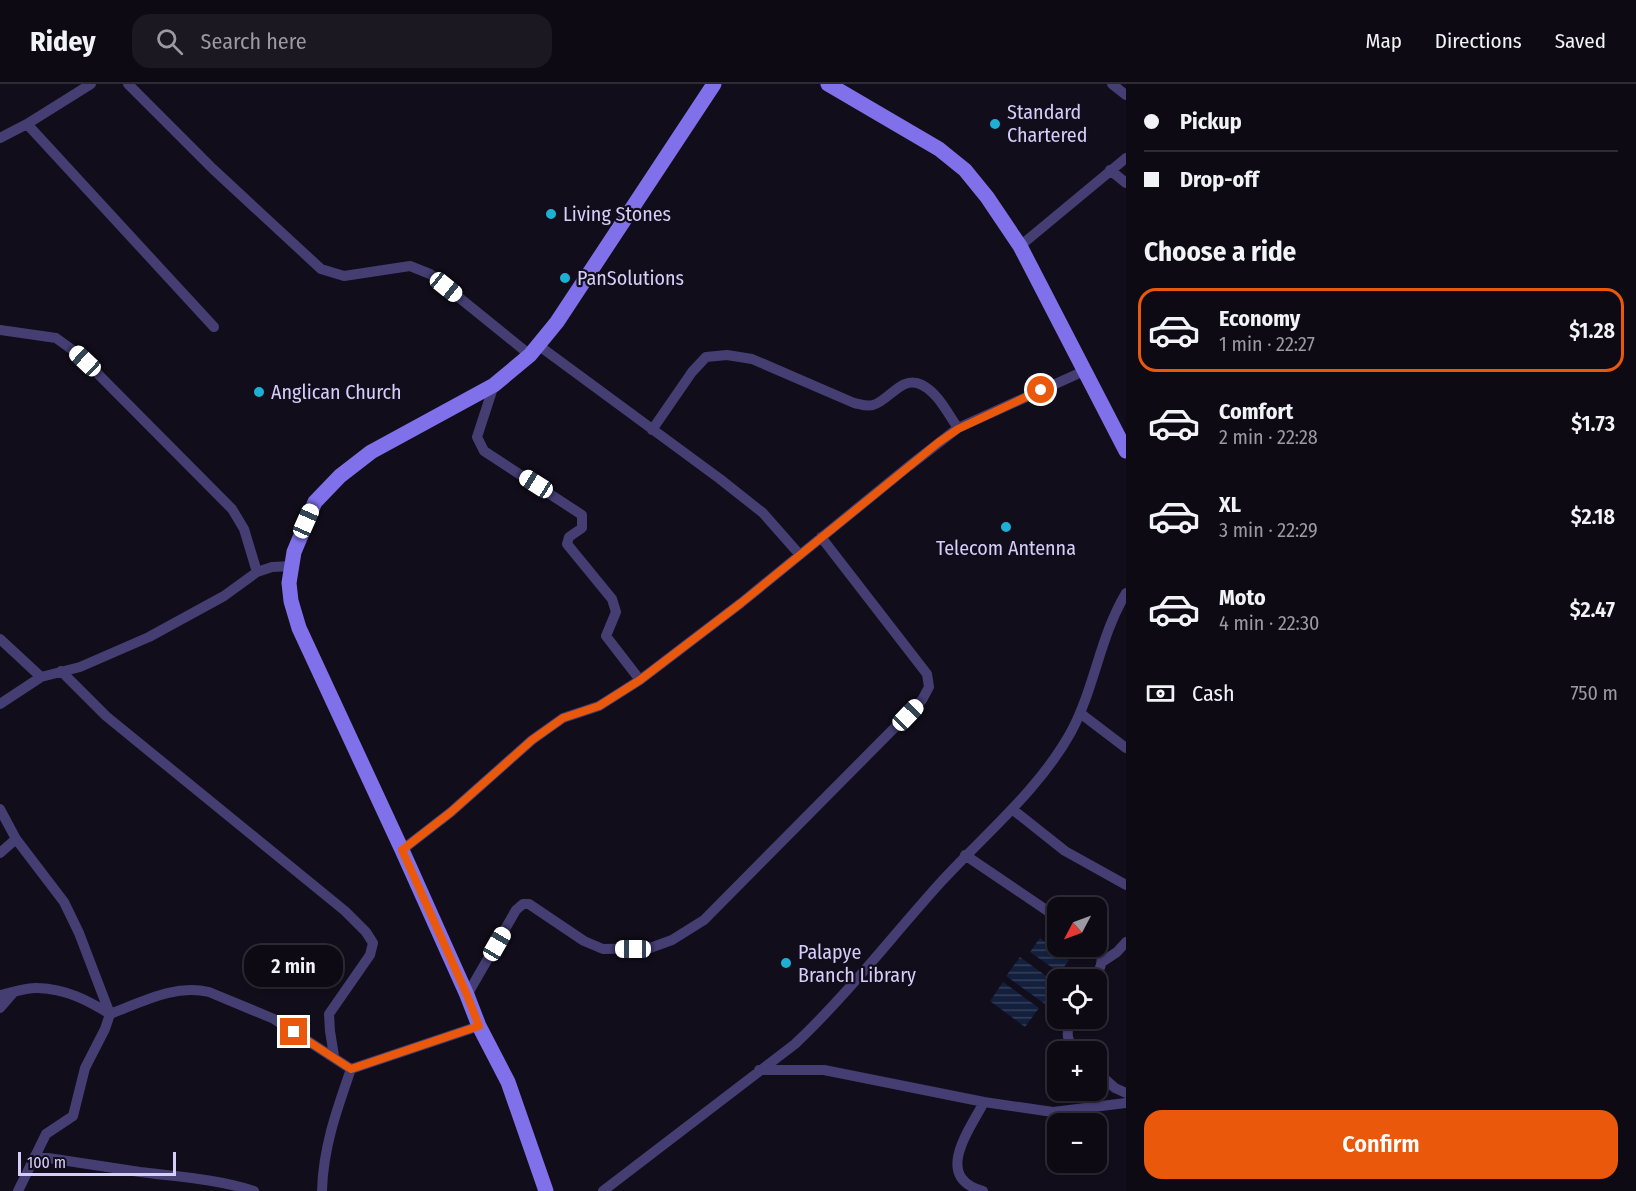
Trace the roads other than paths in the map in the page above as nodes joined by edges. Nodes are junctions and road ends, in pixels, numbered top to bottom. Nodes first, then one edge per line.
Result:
1 (91, 84) edge
2 (128, 84) edge
3 (714, 84) edge
4 (828, 84) edge
5 (1112, 84) edge
6 (1126, 95) edge
7 (27, 124) junction
8 (0, 138) edge
9 (1126, 158) edge
10 (1110, 170) junction
11 (1126, 183) edge
12 (1020, 246) junction
13 (214, 327) dead end
14 (0, 330) edge
15 (534, 350) junction
16 (1084, 371) junction
17 (494, 385) junction
18 (958, 429) junction
19 (652, 430) junction
20 (1126, 451) edge
21 (821, 537) junction
22 (800, 555) junction
23 (292, 566) junction
24 (258, 572) junction
25 (1126, 593) edge
26 (0, 639) edge
27 (61, 671) junction
28 (41, 677) junction
29 (640, 680) junction
30 (0, 704) edge
31 (1080, 713) junction
32 (1126, 748) edge
33 (0, 809) edge
34 (1012, 809) junction
35 (16, 839) junction
36 (402, 850) junction
37 (0, 853) edge
38 (966, 855) junction
39 (1126, 885) edge
40 (1047, 910) edge
41 (1126, 942) edge
42 (1101, 957) edge
43 (1102, 962) junction
44 (1099, 969) edge
45 (13, 993) junction
46 (0, 994) edge
47 (467, 995) junction
48 (0, 1008) edge
49 (110, 1014) junction
50 (479, 1026) junction
51 (334, 1056) junction
52 (351, 1069) junction
53 (759, 1070) junction
54 (1107, 1081) edge
55 (1126, 1093) edge
56 (984, 1102) junction
57 (1126, 1103) edge
58 (35, 1156) junction
59 (18, 1191) edge
60 (254, 1191) edge
61 (322, 1191) edge
62 (546, 1191) edge
63 (603, 1191) edge
64 (982, 1191) edge

1 - 7 street
2 - 15 street
3 - 15 street
4 - 12 street
5 - 6 street
7 - 8 street
7 - 13 street
9 - 10 street
10 - 11 street
10 - 12 street
12 - 16 street
14 - 24 street
15 - 17 street
15 - 19 street
16 - 18 street
16 - 20 street
17 - 23 street
17 - 29 street
18 - 19 street
18 - 21 street
19 - 22 street
21 - 22 street
21 - 47 street
22 - 29 street
23 - 24 street
23 - 36 street
24 - 27 street
25 - 31 street
26 - 28 street
27 - 28 street
27 - 51 street
28 - 30 street
29 - 36 street
31 - 32 street
31 - 34 street
33 - 35 street
34 - 38 street
34 - 39 street
35 - 37 street
35 - 49 street
36 - 47 street
38 - 40 street
38 - 53 street
41 - 43 street
42 - 43 street
43 - 44 street
45 - 46 street
45 - 48 street
45 - 49 street
47 - 50 street
49 - 51 street
49 - 58 street
50 - 52 street
50 - 62 street
51 - 52 street
52 - 61 street
53 - 56 street
53 - 63 street
54 - 55 street
56 - 57 street
56 - 64 street
58 - 59 street
58 - 60 street

